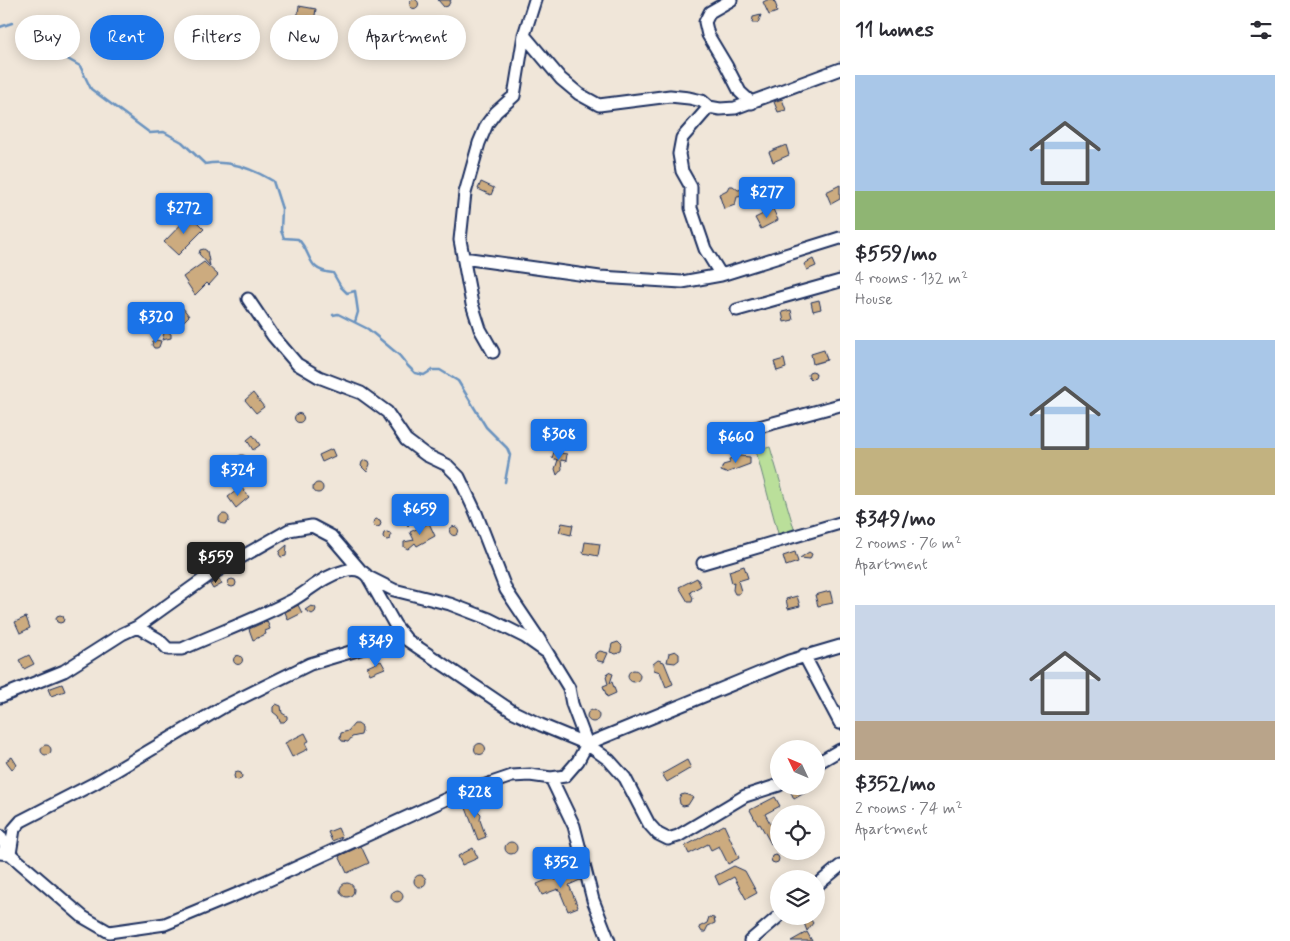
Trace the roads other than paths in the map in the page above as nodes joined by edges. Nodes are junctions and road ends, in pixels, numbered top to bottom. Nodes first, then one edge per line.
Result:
1 (535, 0) edge
2 (731, 0) edge
3 (524, 35) junction
4 (840, 69) edge
5 (752, 103) junction
6 (709, 107) junction
7 (840, 238) edge
8 (463, 258) junction
9 (721, 275) junction
10 (840, 281) edge
11 (248, 299) dead end
12 (737, 310) dead end
13 (493, 352) dead end
14 (840, 405) edge
15 (718, 438) dead end
16 (840, 523) edge
17 (703, 563) dead end
18 (364, 574) junction
19 (137, 627) junction
20 (404, 636) junction
21 (840, 646) edge
22 (548, 654) junction
23 (804, 655) junction
24 (0, 697) edge
25 (840, 723) edge
26 (587, 744) junction
27 (840, 750) edge
28 (825, 759) edge
29 (551, 778) junction
30 (770, 788) edge
31 (0, 836) edge
32 (5, 853) edge
33 (840, 866) edge
34 (825, 878) edge
35 (770, 924) edge
36 (609, 941) edge
37 (750, 941) edge

1 - 3 street
2 - 5 street
3 - 6 street
3 - 8 street
4 - 5 street
5 - 6 street
6 - 9 street
7 - 9 street
8 - 9 street
8 - 13 street
10 - 12 street
11 - 22 street
14 - 15 street
16 - 17 street
18 - 19 street
18 - 19 street
18 - 20 street
18 - 22 street
19 - 24 street
20 - 26 street
20 - 32 street
21 - 23 street
22 - 26 street
23 - 25 street
23 - 26 street
26 - 29 street
26 - 30 street
27 - 28 street
29 - 32 street
29 - 36 street
31 - 32 street
33 - 34 street
35 - 37 street

